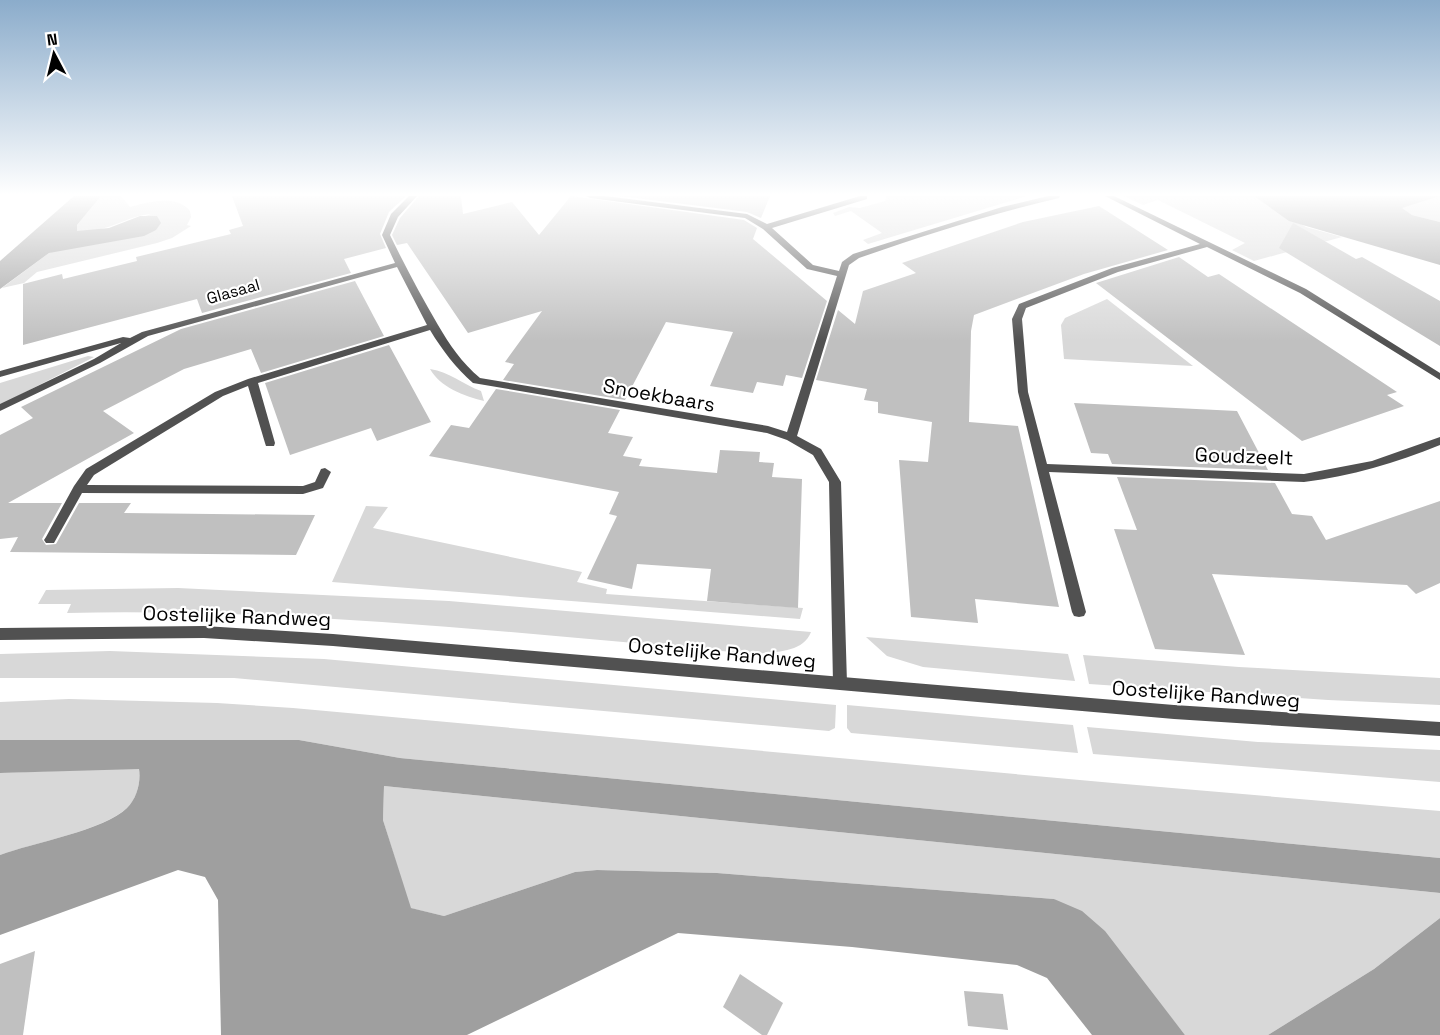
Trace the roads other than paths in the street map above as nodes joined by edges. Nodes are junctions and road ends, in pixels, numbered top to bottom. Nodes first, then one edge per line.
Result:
1 (390, 244) edge
2 (785, 244) edge
3 (891, 244) edge
4 (1207, 244) edge
5 (1208, 244) edge
6 (400, 264) junction
7 (841, 274) junction
8 (434, 326) junction
9 (145, 334) junction
10 (0, 374) edge
11 (1440, 377) edge
12 (252, 381) junction
13 (0, 408) edge
14 (791, 437) junction
15 (1440, 441) edge
16 (270, 443) dead end
17 (1042, 468) junction
18 (325, 472) dead end
19 (78, 489) junction
20 (50, 540) dead end
21 (1079, 612) dead end
22 (0, 634) edge
23 (840, 683) junction
24 (1440, 729) edge

1 - 6 street, Snoekbaars
2 - 7 street
3 - 7 street
4 - 17 street
5 - 11 street
6 - 8 street, Snoekbaars
6 - 9 street, Glasaal
7 - 14 street
8 - 12 street
8 - 14 street, Snoekbaars
9 - 10 street, Glasaal
9 - 13 street, Glasaal
12 - 16 street
12 - 19 street
14 - 23 street, Snoekbaars
15 - 17 street, Goudzeelt
17 - 21 street
18 - 19 street
19 - 20 street
22 - 23 street, Oostelijke Randweg
23 - 24 street, Oostelijke Randweg

